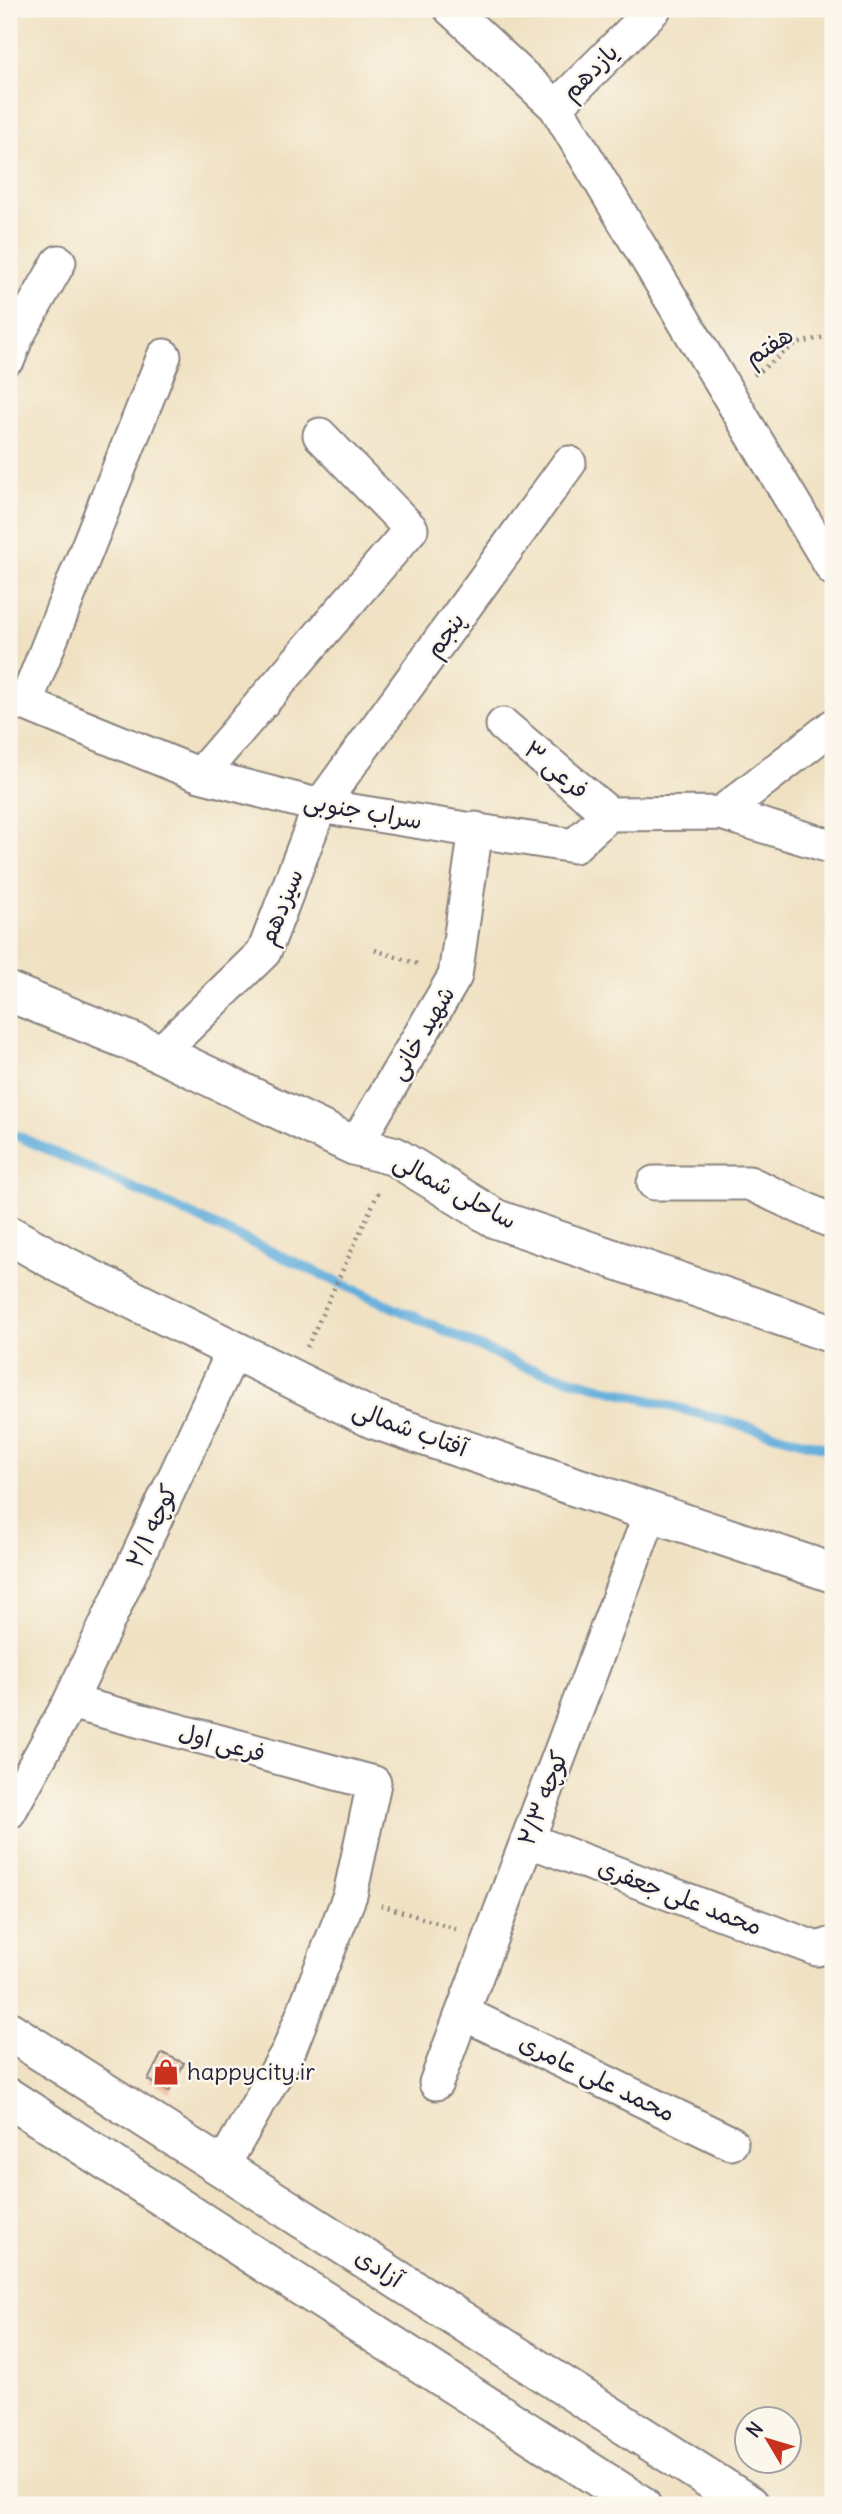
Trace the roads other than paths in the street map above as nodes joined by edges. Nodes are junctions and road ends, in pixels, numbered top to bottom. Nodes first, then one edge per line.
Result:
1 (451, 9) edge
2 (654, 9) edge
3 (556, 107) junction
4 (59, 262) dead end
5 (11, 343) edge
6 (164, 356) dead end
7 (320, 435) dead end
8 (569, 463) dead end
9 (833, 569) edge
10 (17, 701) edge
11 (503, 725) dead end
12 (833, 726) edge
13 (200, 775) junction
14 (320, 806) junction
15 (721, 813) junction
16 (609, 814) junction
17 (476, 829) junction
18 (833, 847) edge
19 (9, 992) edge
20 (160, 1053) junction
21 (355, 1146) junction
22 (654, 1183) dead end
23 (833, 1222) edge
24 (9, 1235) edge
25 (833, 1334) edge
26 (234, 1350) junction
27 (651, 1512) junction
28 (833, 1573) edge
29 (70, 1702) junction
30 (9, 1812) edge
31 (528, 1839) junction
32 (833, 1944) edge
33 (463, 2013) junction
34 (9, 2031) edge
35 (436, 2083) dead end
36 (9, 2098) edge
37 (731, 2143) dead end
38 (222, 2167) junction
39 (640, 2505) edge
40 (750, 2505) edge

1 - 3 street
2 - 3 street, یازدهم
3 - 9 street
4 - 5 street
6 - 10 street
7 - 13 street
8 - 14 street, پنجم
10 - 13 street, سراب جنوبی
11 - 16 street, فرعی ۳
12 - 15 street
13 - 14 street, سراب جنوبی
14 - 17 street, سراب جنوبی
14 - 20 street, سیزدهم
15 - 16 street
15 - 18 street
16 - 17 street, سراب جنوبی
17 - 21 street, شهید خانی
19 - 20 street, ساحلی شمالی
20 - 21 street, ساحلی شمالی
21 - 25 street, ساحلی شمالی
22 - 23 street
24 - 26 street, آفتاب شمالی
26 - 27 street, آفتاب شمالی
26 - 29 street, کوچه ۲/۱
27 - 28 street, آفتاب شمالی
27 - 31 street, کوچه ۲/۳
29 - 30 street, کوچه ۲/۱
29 - 38 street, فرعی اول
31 - 32 street, محمد علی جعفری
31 - 33 street, کوچه ۲/۳
33 - 35 street, کوچه ۲/۳
33 - 37 street, محمد علی عامری
34 - 38 street, آزادی
36 - 39 street
38 - 40 street, آزادی

